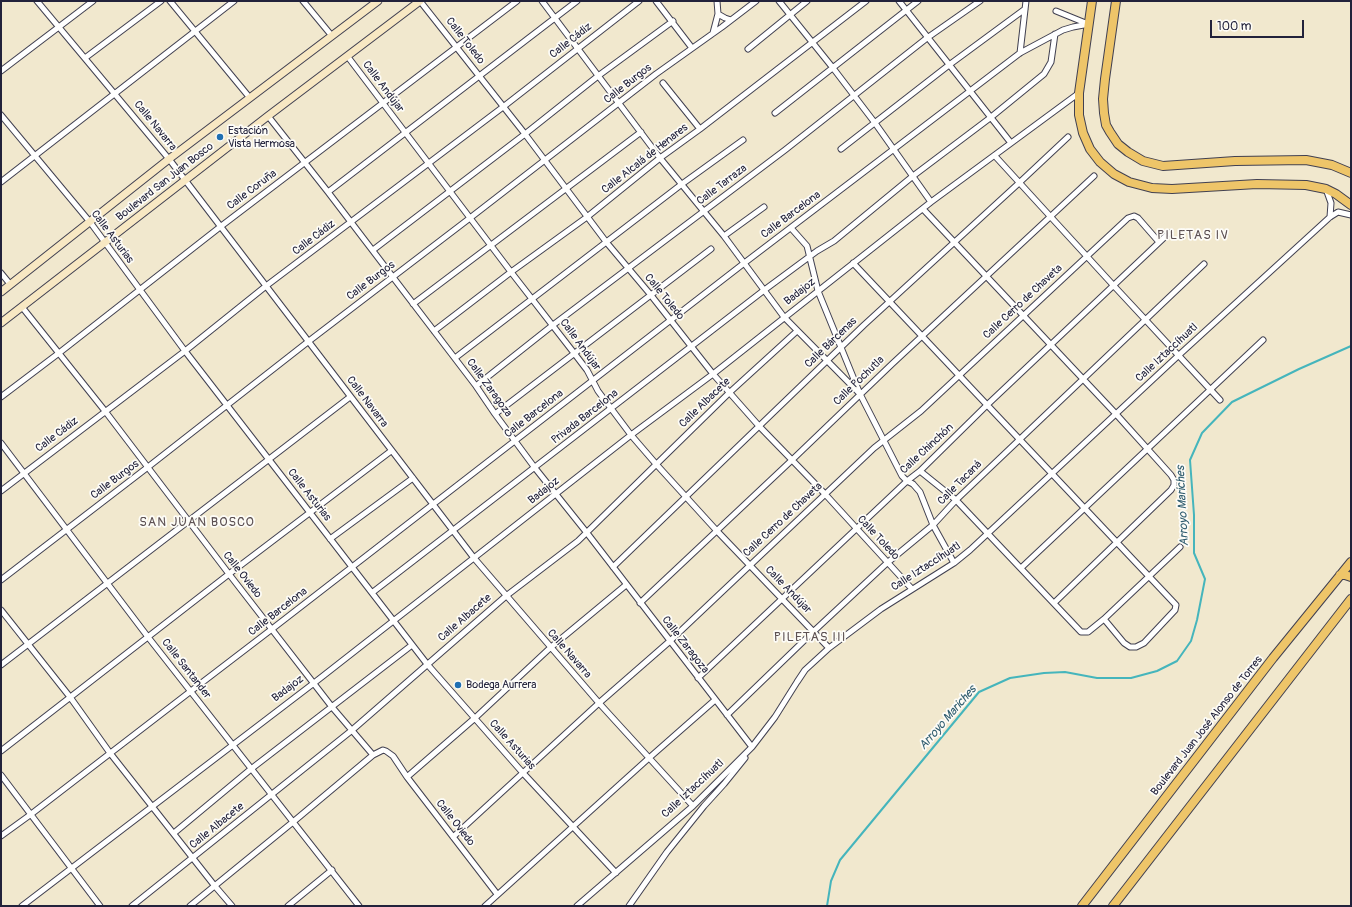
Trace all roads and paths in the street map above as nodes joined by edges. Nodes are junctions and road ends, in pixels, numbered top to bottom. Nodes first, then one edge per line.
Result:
1 (37, 1) edge
2 (92, 1) edge
3 (161, 1) edge
4 (170, 1) edge
5 (234, 1) edge
6 (304, 1) edge
7 (378, 1) edge
8 (420, 1) edge
9 (517, 1) edge
10 (542, 1) edge
11 (577, 1) edge
12 (639, 1) edge
13 (656, 1) edge
14 (717, 1) edge
15 (756, 1) edge
16 (779, 1) edge
17 (808, 1) edge
18 (866, 1) edge
19 (899, 1) edge
20 (918, 1) edge
21 (980, 1) edge
22 (1026, 1) edge
23 (1092, 1) edge
24 (1116, 1) edge
25 (1025, 9) junction
26 (906, 10) junction
27 (1056, 11) dead end
28 (718, 14) junction
29 (790, 14) junction
30 (554, 18) junction
31 (731, 20) junction
32 (673, 21) junction
33 (1089, 24) junction
34 (59, 27) junction
35 (195, 31) junction
36 (712, 34) junction
37 (1055, 34) junction
38 (332, 36) junction
39 (927, 38) junction
40 (813, 42) junction
41 (457, 46) junction
42 (692, 48) junction
43 (577, 49) junction
44 (748, 49) dead end
45 (1020, 52) junction
46 (348, 57) junction
47 (85, 58) junction
48 (949, 65) junction
49 (833, 68) junction
50 (1, 71) edge
51 (479, 76) junction
52 (598, 76) junction
53 (663, 83) dead end
54 (970, 92) junction
55 (1079, 92) junction
56 (115, 93) junction
57 (854, 95) junction
58 (250, 98) junction
59 (619, 103) junction
60 (384, 104) junction
61 (503, 107) junction
62 (775, 113) dead end
63 (1, 115) edge
64 (268, 116) junction
65 (990, 118) junction
66 (875, 123) junction
67 (700, 130) junction
68 (405, 132) junction
69 (641, 132) junction
70 (525, 134) junction
71 (1068, 137) dead end
72 (743, 140) dead end
73 (1011, 143) junction
74 (894, 149) junction
75 (841, 150) dead end
76 (34, 156) junction
77 (995, 156) junction
78 (660, 158) junction
79 (169, 159) junction
80 (544, 161) junction
81 (304, 162) junction
82 (428, 164) junction
83 (1351, 174) edge
84 (913, 176) junction
85 (1094, 176) dead end
86 (185, 181) junction
87 (1, 182) edge
88 (1019, 183) junction
89 (682, 184) junction
90 (565, 188) junction
91 (1326, 189) junction
92 (449, 191) junction
93 (328, 192) junction
94 (931, 202) junction
95 (1351, 205) edge
96 (764, 207) dead end
97 (923, 209) junction
98 (703, 211) junction
99 (1351, 215) edge
100 (587, 217) junction
101 (1051, 217) junction
102 (1330, 217) junction
103 (470, 218) junction
104 (90, 222) junction
105 (351, 223) junction
106 (220, 227) junction
107 (791, 228) junction
108 (1169, 233) dead end
109 (724, 236) junction
110 (954, 241) junction
111 (105, 242) junction
112 (1159, 242) junction
113 (607, 243) junction
114 (491, 244) junction
115 (711, 249) dead end
116 (373, 250) junction
117 (809, 257) junction
118 (1087, 257) junction
119 (743, 264) junction
120 (853, 264) junction
121 (1204, 264) dead end
122 (628, 269) junction
123 (511, 272) junction
124 (1, 273) edge
125 (987, 276) junction
126 (393, 277) junction
127 (10, 284) junction
128 (266, 286) junction
129 (1114, 286) junction
130 (140, 290) junction
131 (818, 290) junction
132 (763, 291) junction
133 (1, 292) edge
134 (650, 294) junction
135 (532, 298) junction
136 (890, 302) junction
137 (413, 304) junction
138 (22, 307) junction
139 (1024, 315) junction
140 (784, 318) junction
141 (671, 320) junction
142 (1146, 320) junction
143 (1, 323) edge
144 (553, 325) junction
145 (434, 331) junction
146 (797, 331) junction
147 (921, 336) junction
148 (1263, 340) dead end
149 (309, 341) junction
150 (1051, 345) junction
151 (691, 347) junction
152 (840, 347) junction
153 (185, 351) junction
154 (59, 353) junction
155 (574, 353) junction
156 (1179, 355) junction
157 (455, 358) junction
158 (826, 361) junction
159 (713, 374) junction
160 (959, 376) junction
161 (1084, 379) junction
162 (593, 381) junction
163 (476, 386) junction
164 (1210, 389) junction
165 (729, 393) junction
166 (860, 394) junction
167 (1, 397) edge
168 (350, 397) junction
169 (1220, 400) dead end
170 (227, 405) junction
171 (987, 405) junction
172 (611, 409) junction
173 (105, 411) junction
174 (495, 414) junction
175 (1116, 414) junction
176 (759, 426) junction
177 (632, 435) junction
178 (1020, 439) junction
179 (515, 441) junction
180 (883, 441) junction
181 (1, 442) edge
182 (1147, 448) junction
183 (391, 450) junction
184 (269, 459) junction
185 (792, 460) junction
186 (656, 464) junction
187 (148, 467) junction
188 (535, 468) junction
189 (920, 471) junction
190 (24, 473) junction
191 (1052, 474) junction
192 (413, 478) junction
193 (907, 481) junction
194 (1, 491) edge
195 (825, 494) junction
196 (556, 495) junction
197 (686, 497) junction
198 (956, 500) junction
199 (432, 505) junction
200 (1085, 508) junction
201 (310, 512) junction
202 (188, 521) junction
203 (933, 525) junction
204 (67, 529) junction
205 (856, 529) junction
206 (454, 531) junction
207 (716, 531) junction
208 (587, 533) junction
209 (988, 534) junction
210 (330, 538) junction
211 (1117, 542) junction
212 (1180, 546) dead end
213 (474, 558) junction
214 (1351, 562) edge
215 (887, 563) junction
216 (954, 563) junction
217 (749, 565) junction
218 (352, 566) junction
219 (613, 567) junction
220 (1020, 568) junction
221 (229, 574) junction
222 (1150, 575) junction
223 (1340, 575) junction
224 (1351, 578) edge
225 (1, 580) edge
226 (107, 583) junction
227 (626, 585) junction
228 (912, 589) junction
229 (373, 592) junction
230 (506, 596) junction
231 (782, 598) junction
232 (1351, 599) edge
233 (640, 603) junction
234 (1054, 604) junction
235 (1, 610) edge
236 (1104, 619) junction
237 (393, 620) junction
238 (272, 630) junction
239 (814, 631) junction
240 (148, 637) junction
241 (670, 641) junction
242 (28, 645) junction
243 (412, 645) junction
244 (550, 648) junction
245 (829, 648) junction
246 (427, 664) junction
247 (1, 665) edge
248 (698, 678) junction
249 (314, 683) junction
250 (191, 690) junction
251 (70, 697) junction
252 (715, 700) junction
253 (598, 703) junction
254 (332, 707) junction
255 (727, 714) junction
256 (474, 718) junction
257 (352, 731) junction
258 (232, 744) junction
259 (752, 747) junction
260 (1, 751) edge
261 (110, 753) junction
262 (373, 755) junction
263 (649, 758) junction
264 (251, 769) junction
265 (523, 773) junction
266 (1, 775) edge
267 (407, 777) junction
268 (271, 794) junction
269 (152, 806) junction
270 (693, 806) junction
271 (30, 815) junction
272 (293, 822) junction
273 (573, 827) junction
274 (174, 833) junction
275 (1, 836) edge
276 (452, 837) junction
277 (193, 858) junction
278 (71, 868) junction
279 (332, 870) junction
280 (616, 873) junction
281 (214, 886) junction
282 (498, 894) junction
283 (22, 906) edge
284 (100, 906) edge
285 (132, 906) edge
286 (190, 906) edge
287 (232, 906) edge
288 (288, 906) edge
289 (359, 906) edge
290 (486, 906) edge
291 (577, 906) edge
292 (629, 906) edge
293 (1082, 906) edge
294 (1114, 906) edge

1 - 34 street, Calle Navarra
2 - 34 street
3 - 47 street
4 - 35 street
5 - 35 street
6 - 38 street
7 - 38 street, Boulevard San Juan Bosco
8 - 41 street, Calle Toledo
8 - 46 street, Boulevard San Juan Bosco
9 - 41 street, Calle Coruña
10 - 30 street
11 - 30 street
12 - 43 street, Calle Cádiz
13 - 32 street
14 - 28 street
15 - 31 street, Calle Burgos
16 - 29 street
17 - 29 street
18 - 40 street, Calle Alcalá de Henares
19 - 26 street
20 - 26 street
21 - 39 street, Calle Tarraza
22 - 25 street
23 - 33 main road
24 - 83 main road
25 - 45 street
25 - 48 street
26 - 39 street
26 - 49 street
27 - 33 street
28 - 31 street
28 - 36 street
29 - 40 street
29 - 44 street
30 - 43 street
30 - 51 street
31 - 36 street, Calle Burgos
32 - 42 street
32 - 52 street
33 - 37 street, Calle Barcelona
33 - 55 main road
34 - 47 street, Calle Navarra
34 - 50 street
35 - 56 street
35 - 58 street
36 - 42 street, Calle Burgos
37 - 45 street, Calle Barcelona
37 - 65 street
38 - 58 street, Boulevard San Juan Bosco
39 - 48 street
39 - 57 street, Calle Tarraza
40 - 49 street
40 - 67 street, Calle Alcalá de Henares
41 - 51 street, Calle Toledo
41 - 60 street, Calle Coruña
42 - 59 street, Calle Burgos
43 - 52 street
43 - 61 street, Calle Cádiz
45 - 54 street, Calle Barcelona
46 - 60 street, Calle Andújar
46 - 64 street, Boulevard San Juan Bosco
47 - 56 street, Calle Navarra
48 - 54 street
48 - 66 street
49 - 57 street
49 - 62 street
51 - 61 street, Calle Toledo
51 - 68 street
52 - 59 street
52 - 70 street
53 - 67 street
54 - 65 street
54 - 74 street, Calle Barcelona
55 - 73 street, Badajoz
55 - 91 main road
56 - 76 street
56 - 79 street, Calle Navarra
57 - 66 street
57 - 98 street, Calle Tarraza
58 - 79 street, Boulevard San Juan Bosco
59 - 69 street
59 - 80 street, Calle Burgos
60 - 68 street, Calle Andújar
60 - 81 street, Calle Coruña
61 - 70 street, Calle Toledo
61 - 82 street, Calle Cádiz
63 - 76 street, Calle Asturias
64 - 81 street, Calle Zaragoza
64 - 86 street, Boulevard San Juan Bosco
65 - 73 street
65 - 84 street
66 - 74 street
66 - 75 street
67 - 78 street, Calle Alcalá de Henares
68 - 82 street, Calle Andújar
68 - 93 street
69 - 78 street
69 - 90 street
70 - 80 street, Calle Toledo
70 - 92 street
71 - 88 street, Calle Bárcenas
72 - 89 street
73 - 77 street, Badajoz
74 - 84 street
74 - 107 street, Calle Barcelona
76 - 87 street
76 - 104 street, Calle Asturias
77 - 88 street
77 - 94 street, Badajoz
78 - 89 street
78 - 100 street, Calle Alcalá de Henares
79 - 86 street, Calle Navarra
79 - 104 street, Boulevard San Juan Bosco
80 - 90 street, Calle Toledo
80 - 103 street, Calle Burgos
81 - 93 street, Calle Zaragoza
81 - 106 street, Calle Coruña
82 - 92 street, Calle Andújar
82 - 105 street, Calle Cádiz
84 - 94 street
84 - 117 street, Privada Barcelona
85 - 101 street, Calle Pochutla
86 - 106 street, Calle Navarra
86 - 111 street, Boulevard San Juan Bosco
88 - 101 street
88 - 110 street, Calle Bárcenas
89 - 98 street
89 - 113 street
90 - 100 street, Calle Toledo
90 - 114 street
91 - 95 main road
91 - 102 street
92 - 103 street, Calle Andújar
92 - 116 street
93 - 105 street, Calle Zaragoza
94 - 97 street, Badajoz
96 - 109 street
97 - 110 street
97 - 120 street, Badajoz
98 - 109 street
98 - 122 street, Calle Tarraza
99 - 102 street
100 - 113 street, Calle Toledo
100 - 123 street, Calle Alcalá de Henares
101 - 118 street
101 - 125 street, Calle Pochutla
102 - 156 street, Calle Iztaccíhuatl
103 - 114 street, Calle Andújar
103 - 126 street, Calle Burgos
104 - 111 street, Calle Asturias
104 - 127 street, Boulevard San Juan Bosco
105 - 116 street, Calle Zaragoza
105 - 128 street, Calle Cádiz
106 - 128 street, Calle Navarra
106 - 130 street, Calle Coruña
107 - 117 street
107 - 119 street, Calle Barcelona
108 - 112 street, Calle Chinchón
109 - 119 street
110 - 125 street
110 - 136 street, Calle Bárcenas
111 - 130 street, Calle Asturias
111 - 138 street, Boulevard San Juan Bosco
112 - 118 street, Calle Cerro de Chaveta
112 - 129 street, Calle Chinchón
113 - 122 street, Calle Toledo
113 - 135 street
114 - 123 street, Calle Andújar
114 - 137 street
115 - 134 street
116 - 126 street, Calle Zaragoza
117 - 131 street
117 - 132 street, Privada Barcelona
118 - 129 street
118 - 139 street, Calle Cerro de Chaveta
119 - 132 street
119 - 141 street, Calle Barcelona
120 - 131 street, Badajoz
120 - 136 street
121 - 142 street, Calle Tacaná
122 - 134 street, Calle Toledo
122 - 144 street, Calle Tarraza
123 - 135 street, Calle Andújar
123 - 145 street, Calle Alcalá de Henares
124 - 127 street
125 - 139 street
125 - 147 street, Calle Pochutla
126 - 137 street, Calle Zaragoza
126 - 149 street, Calle Burgos
127 - 133 street, Boulevard San Juan Bosco
128 - 149 street, Calle Navarra
128 - 153 street, Calle Cádiz
129 - 142 street
129 - 150 street, Calle Chinchón
130 - 153 street, Calle Asturias
130 - 154 street, Calle Coruña
131 - 140 street, Badajoz
131 - 152 street
132 - 140 street
132 - 151 street, Privada Barcelona
134 - 141 street, Calle Toledo
134 - 155 street
135 - 144 street, Calle Andújar
135 - 157 street
136 - 147 street
136 - 152 street, Calle Bárcenas
137 - 145 street, Calle Zaragoza
138 - 143 street, Boulevard San Juan Bosco
138 - 154 street, Calle Oviedo
139 - 150 street
139 - 160 street, Calle Cerro de Chaveta
140 - 146 street
140 - 159 street, Badajoz
141 - 151 street, Calle Toledo
141 - 162 street, Calle Barcelona
142 - 156 street
142 - 161 street, Calle Tacaná
144 - 155 street, Calle Andújar
144 - 163 street, Calle Tarraza
145 - 157 street, Calle Zaragoza
146 - 158 street
146 - 165 street, Calle Albacete
147 - 160 street
147 - 166 street, Calle Pochutla
148 - 164 street
149 - 168 street, Calle Navarra
149 - 170 street, Calle Burgos
150 - 161 street
150 - 171 street, Calle Chinchón
151 - 159 street, Calle Toledo
151 - 172 street, Privada Barcelona
152 - 158 street, Calle Bárcenas
152 - 166 street
153 - 170 street, Calle Asturias
153 - 173 street, Calle Cádiz
154 - 167 street, Calle Coruña
154 - 173 street, Calle Oviedo
155 - 162 street, Calle Andújar
155 - 174 street
156 - 164 street
156 - 175 street, Calle Iztaccíhuatl
157 - 163 street, Calle Zaragoza
158 - 166 street
158 - 176 street, Calle Bárcenas
159 - 165 street, Calle Toledo
159 - 177 street, Badajoz
160 - 171 street
160 - 180 street, Calle Cerro de Chaveta
161 - 175 street
161 - 178 street, Calle Tacaná
162 - 172 street, Calle Andújar
162 - 179 street, Calle Barcelona
163 - 174 street, Calle Zaragoza
164 - 169 street
164 - 182 street
165 - 176 street, Calle Toledo
165 - 186 street, Calle Albacete
166 - 180 street
166 - 185 street, Calle Pochutla
168 - 183 street, Calle Navarra
168 - 184 street
170 - 184 street, Calle Asturias
170 - 187 street, Calle Burgos
171 - 178 street
171 - 189 street, Calle Chinchón
172 - 177 street, Calle Andújar
172 - 188 street, Privada Barcelona
173 - 187 street, Calle Oviedo
173 - 190 street, Calle Cádiz
174 - 179 street, Calle Zaragoza
175 - 182 street
175 - 191 street, Calle Iztaccíhuatl
176 - 185 street, Calle Toledo
176 - 197 street, Calle Bárcenas
177 - 186 street, Calle Andújar
177 - 196 street, Badajoz
178 - 191 street
178 - 198 street, Calle Tacaná
179 - 188 street, Calle Zaragoza
179 - 199 street, Calle Barcelona
180 - 193 street
180 - 195 street, Calle Cerro de Chaveta
181 - 190 street, Calle Santander
182 - 200 street
182 - 211 street
183 - 192 street, Calle Navarra
183 - 201 street
184 - 201 street, Calle Asturias
184 - 202 street
185 - 195 street, Calle Toledo
185 - 207 street, Calle Pochutla
186 - 197 street, Calle Andújar
186 - 208 street, Calle Albacete
187 - 202 street, Calle Oviedo
187 - 204 street, Calle Burgos
188 - 196 street, Calle Zaragoza
188 - 206 street, Privada Barcelona
189 - 193 street, Calle Chinchón
189 - 198 street
190 - 194 street, Calle Cádiz
190 - 204 street, Calle Santander
191 - 200 street
191 - 209 street, Calle Iztaccíhuatl
192 - 199 street, Calle Navarra
192 - 210 street
193 - 203 street
193 - 205 street, Calle Chinchón
195 - 205 street, Calle Toledo
195 - 217 street, Calle Cerro de Chaveta
196 - 208 street, Calle Zaragoza
196 - 213 street, Badajoz
197 - 207 street, Calle Andújar
197 - 219 street, Calle Bárcenas
198 - 203 street, Calle Tacaná
198 - 209 street
199 - 206 street, Calle Navarra
199 - 218 street, Calle Barcelona
200 - 211 street
200 - 220 street
201 - 210 street, Calle Asturias
201 - 221 street
202 - 221 street, Calle Oviedo
202 - 226 street
203 - 215 street, Calle Tacaná
203 - 216 street
204 - 225 street, Calle Burgos
204 - 226 street, Calle Santander
205 - 215 street, Calle Toledo
205 - 231 street, Calle Chinchón
206 - 213 street, Calle Navarra
206 - 229 street, Privada Barcelona
207 - 217 street, Calle Andújar
207 - 233 street, Calle Pochutla
208 - 219 street, Calle Zaragoza
208 - 230 street, Calle Albacete
209 - 216 street, Calle Iztaccíhuatl
209 - 220 street
210 - 218 street, Calle Asturias
211 - 222 street
211 - 234 street
212 - 222 street
213 - 230 street, Calle Navarra
213 - 237 street, Badajoz
214 - 223 main road, Boulevard Juan José Alonso de Torres
215 - 228 street, Calle Toledo
215 - 239 street, Calle Tacaná
216 - 228 street, Calle Iztaccíhuatl
217 - 231 street, Calle Andújar
217 - 241 street, Calle Cerro de Chaveta
218 - 229 street, Calle Asturias
218 - 238 street, Calle Barcelona
219 - 227 street, Calle Zaragoza
220 - 234 street
221 - 238 street, Calle Oviedo
221 - 240 street
222 - 236 street
222 - 236 street
223 - 224 main road
223 - 293 main road, Boulevard Juan José Alonso de Torres
226 - 240 street, Calle Santander
226 - 242 street
227 - 233 street, Calle Zaragoza
227 - 244 street
228 - 245 street, Calle Iztaccíhuatl
229 - 237 street, Calle Asturias
230 - 244 street, Calle Navarra
230 - 246 street, Calle Albacete
231 - 239 street, Calle Andújar
231 - 248 street, Calle Chinchón
232 - 294 main road
233 - 241 street, Calle Zaragoza
234 - 236 street
235 - 242 street
237 - 243 street, Calle Asturias
237 - 249 street, Badajoz
238 - 249 street, Calle Oviedo
238 - 250 street, Calle Barcelona
239 - 245 street, Calle Andújar
239 - 255 street, Calle Tacaná
240 - 250 street, Calle Santander
240 - 251 street
241 - 248 street, Calle Zaragoza
241 - 253 street, Calle Cerro de Chaveta
242 - 247 street
242 - 251 street
243 - 246 street, Calle Asturias
243 - 254 street
244 - 253 street, Calle Navarra
244 - 256 street
245 - 259 street, Calle Iztaccíhuatl
246 - 256 street, Calle Asturias
246 - 257 street, Calle Albacete
248 - 252 street, Calle Zaragoza
249 - 254 street, Calle Oviedo
249 - 258 street, Badajoz
250 - 258 street, Calle Santander
250 - 261 street, Calle Barcelona
251 - 260 street
251 - 261 street
252 - 255 street, Calle Zaragoza
252 - 263 street
253 - 263 street, Calle Navarra
253 - 265 street, Calle Cerro de Chaveta
254 - 257 street, Calle Oviedo
254 - 264 street
255 - 259 street, Calle Zaragoza
256 - 265 street, Calle Asturias
256 - 267 street
257 - 262 street, Calle Oviedo
257 - 268 street, Calle Albacete
258 - 264 street, Calle Santander
258 - 269 street, Badajoz
259 - 270 street, Calle Iztaccíhuatl
259 - 292 street
261 - 269 street
261 - 271 street, Calle Barcelona
262 - 267 street, Calle Oviedo
262 - 272 street
263 - 270 street, Calle Navarra
263 - 273 street
264 - 268 street, Calle Santander
264 - 274 street
265 - 273 street, Calle Asturias
265 - 276 street, Calle Cerro de Chaveta
266 - 271 street
267 - 276 street, Calle Oviedo
268 - 272 street, Calle Santander
268 - 277 street, Calle Albacete
269 - 274 street
269 - 278 street, Badajoz
270 - 280 street, Calle Iztaccíhuatl
271 - 275 street, Calle Barcelona
271 - 278 street
272 - 279 street, Calle Santander
272 - 281 street
273 - 280 street, Calle Asturias
273 - 282 street
274 - 277 street
276 - 282 street, Calle Oviedo
277 - 281 street
277 - 285 street, Calle Albacete
278 - 283 street, Badajoz
278 - 284 street
279 - 288 street
279 - 289 street, Calle Santander
280 - 291 street, Calle Iztaccíhuatl
281 - 286 street
281 - 287 street
282 - 290 street

